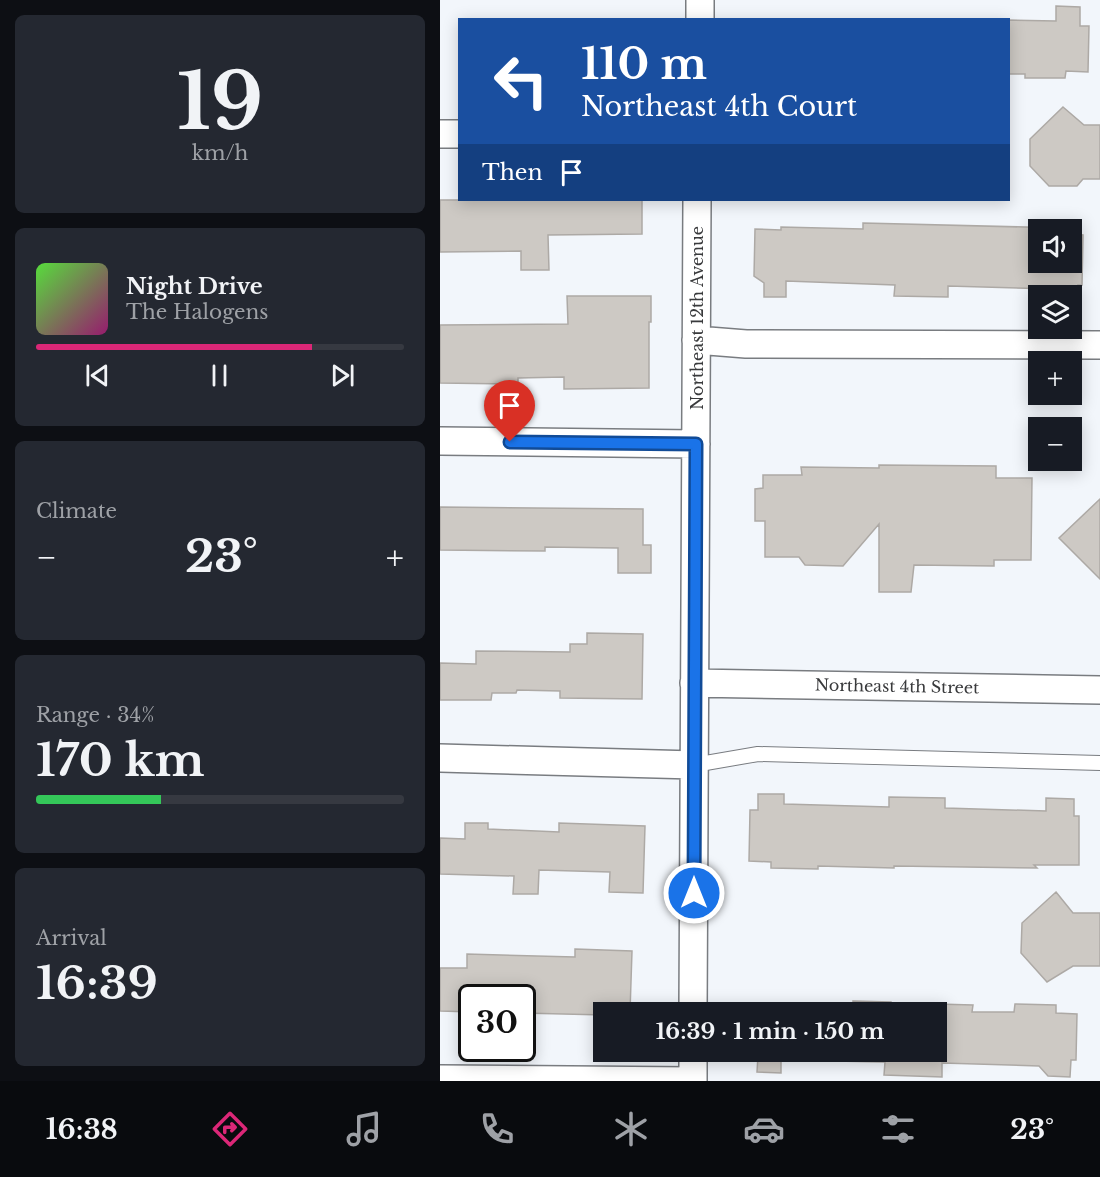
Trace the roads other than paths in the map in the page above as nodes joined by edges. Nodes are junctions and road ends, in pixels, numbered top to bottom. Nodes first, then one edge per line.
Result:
1 (700, 0) edge
2 (700, 18) edge
3 (440, 134) edge
4 (458, 134) edge
5 (697, 201) edge
6 (696, 340) junction
7 (1100, 345) edge
8 (440, 441) edge
9 (696, 444) junction
10 (694, 683) junction
11 (1100, 690) edge
12 (440, 758) edge
13 (1100, 763) edge
14 (694, 765) junction
15 (693, 1002) edge
16 (693, 1062) edge
17 (440, 1079) edge
18 (693, 1081) edge

1 - 2 street
3 - 4 street
5 - 6 street, Northeast 12th Avenue
6 - 7 street
6 - 9 street, Northeast 12th Avenue
8 - 9 street
9 - 10 street, Northeast 12th Avenue
10 - 11 street, Northeast 4th Street
10 - 14 street, Northeast 12th Avenue
12 - 14 street
13 - 14 lane
14 - 15 street, Northeast 12th Avenue
16 - 18 street
17 - 18 street

